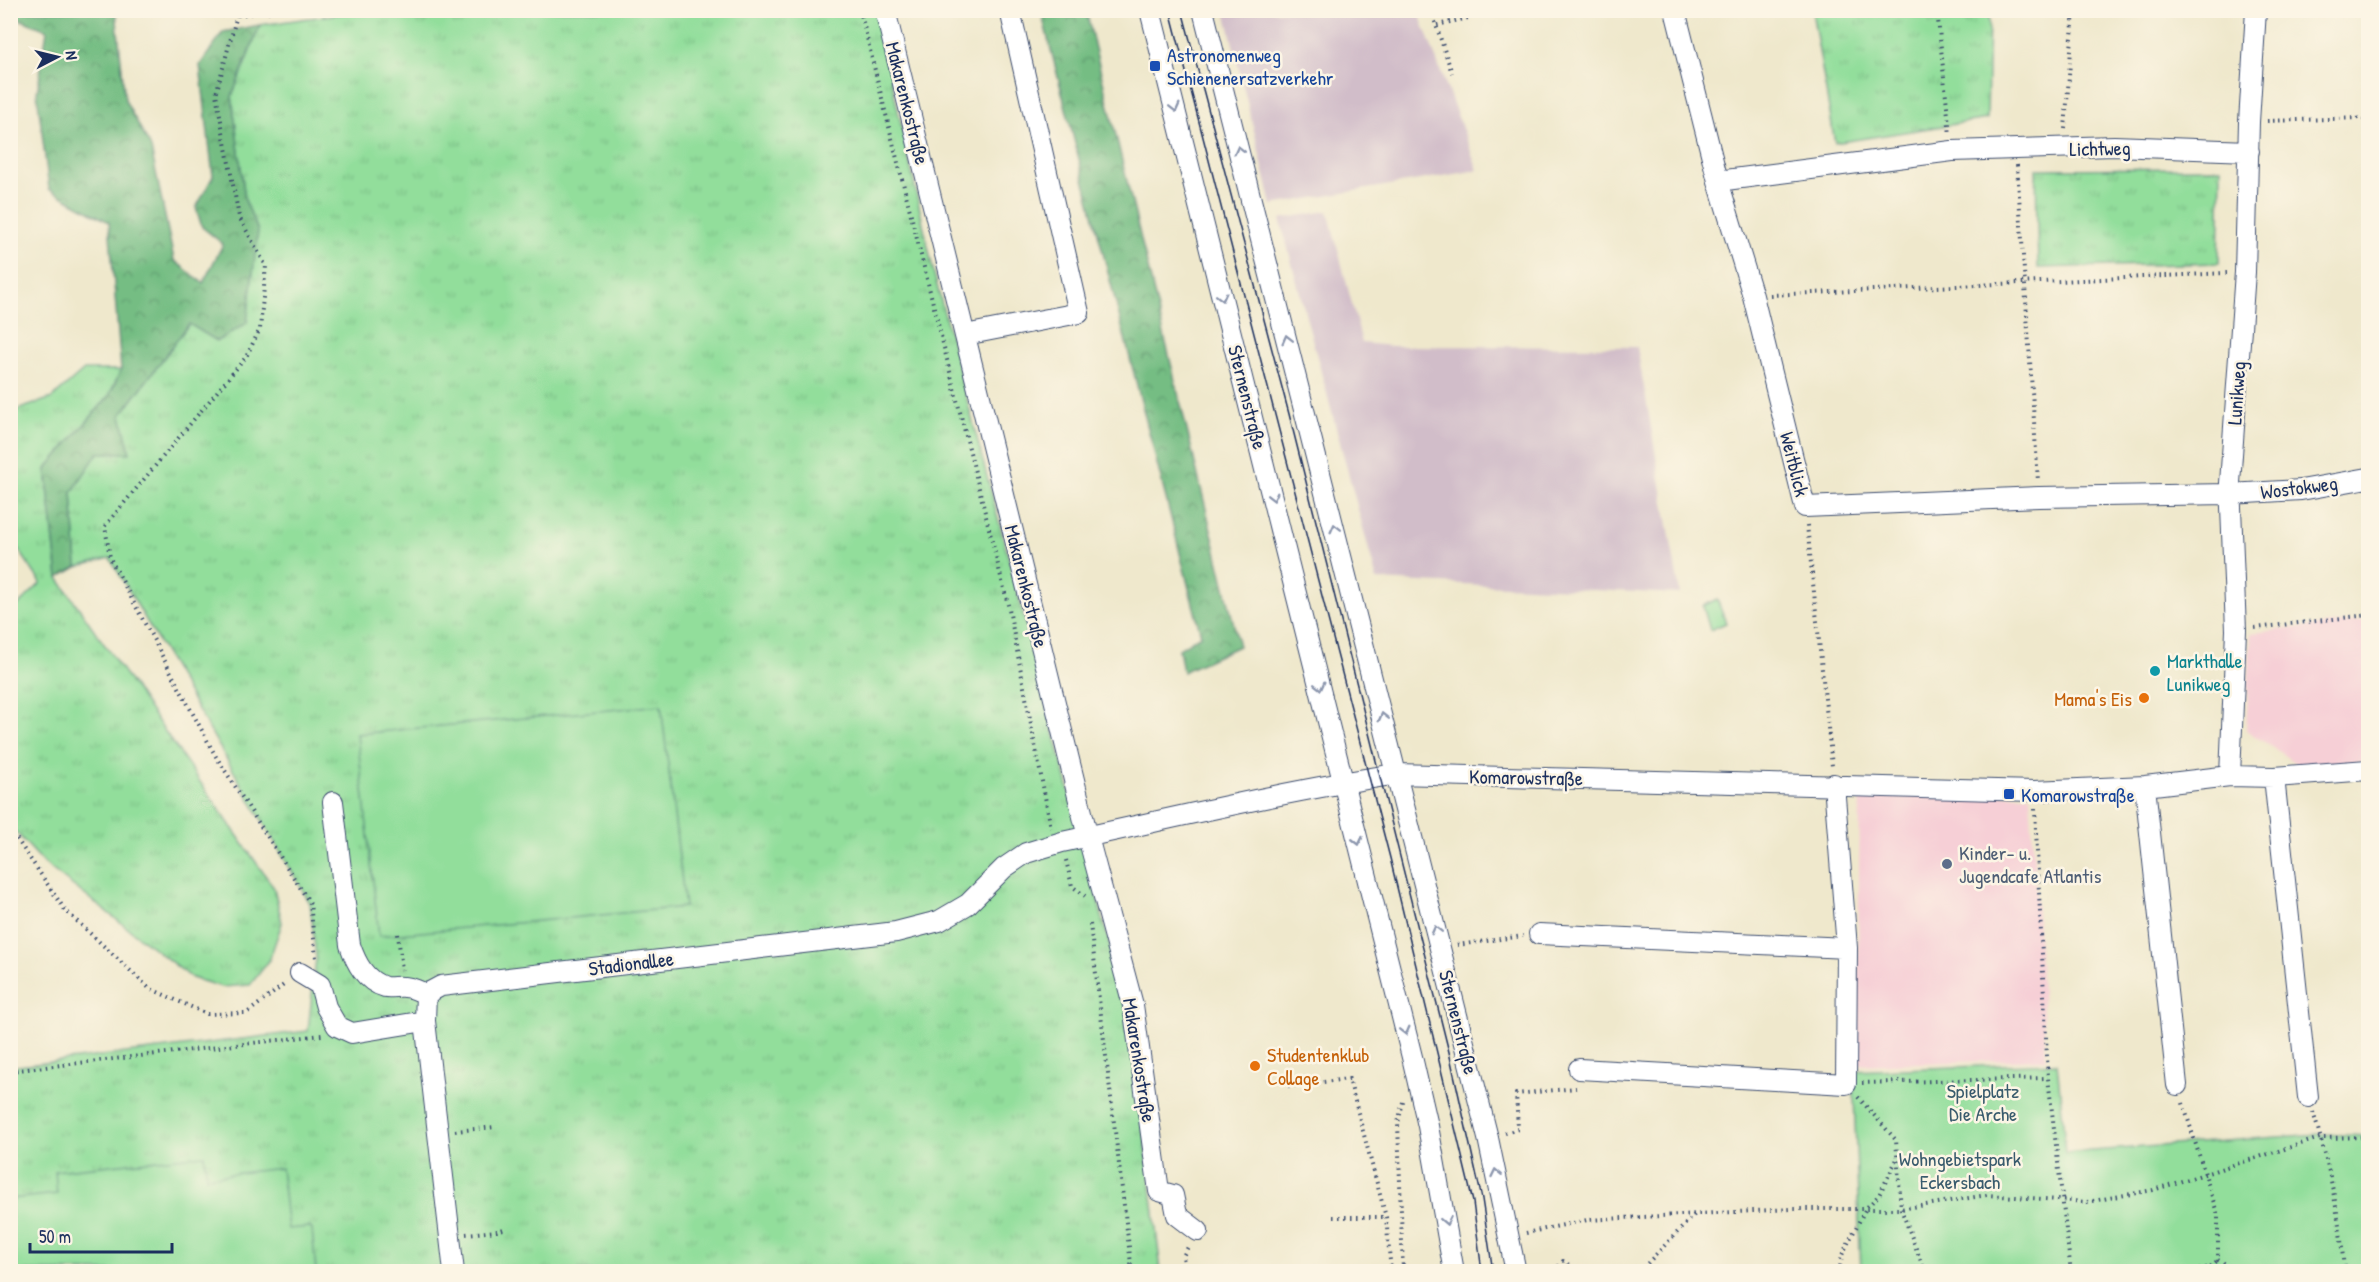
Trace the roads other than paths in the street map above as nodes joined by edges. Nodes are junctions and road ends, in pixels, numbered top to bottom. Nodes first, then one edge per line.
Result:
1 (885, 10) edge
2 (1010, 10) edge
3 (1150, 10) edge
4 (1203, 10) edge
5 (1675, 10) edge
6 (2256, 10) edge
7 (2249, 150) junction
8 (1718, 181) junction
9 (965, 335) junction
10 (2368, 477) edge
11 (2230, 494) junction
12 (2368, 770) edge
13 (1397, 774) junction
14 (2230, 776) junction
15 (2274, 777) junction
16 (1345, 784) junction
17 (1834, 784) junction
18 (2145, 786) junction
19 (333, 802) dead end
20 (1088, 837) junction
21 (1539, 934) road end
22 (1847, 948) junction
23 (300, 973) road end
24 (426, 994) junction
25 (425, 1021) junction
26 (1579, 1069) road end
27 (2177, 1085) road end
28 (2308, 1097) road end
29 (1198, 1231) road end
30 (454, 1272) edge
31 (1454, 1272) edge
32 (1516, 1272) edge

1 - 9 street, Makarenkostraße
2 - 9 street
3 -> 16 street, Sternenstraße
13 -> 4 street, Sternenstraße
5 - 8 street, Weitblick
6 - 7 street, Lunikweg
7 - 8 street, Lichtweg
7 - 11 street, Lunikweg
8 - 11 street, Weitblick
9 - 20 street, Makarenkostraße
10 - 11 street, Wostokweg
11 - 14 street, Lunikweg
12 - 15 street, Komarowstraße
13 - 16 street
13 - 17 street, Komarowstraße
32 -> 13 street, Sternenstraße
14 - 15 street, Komarowstraße
14 - 18 street, Komarowstraße
15 - 28 street
16 - 20 street
16 -> 31 street, Sternenstraße
17 - 18 street, Komarowstraße
17 - 22 street
18 - 27 street
19 - 24 street
20 - 24 street, Stadionallee
20 - 29 street, Makarenkostraße
21 - 22 street
22 - 26 street
23 - 25 street
24 - 25 street
25 - 30 street

